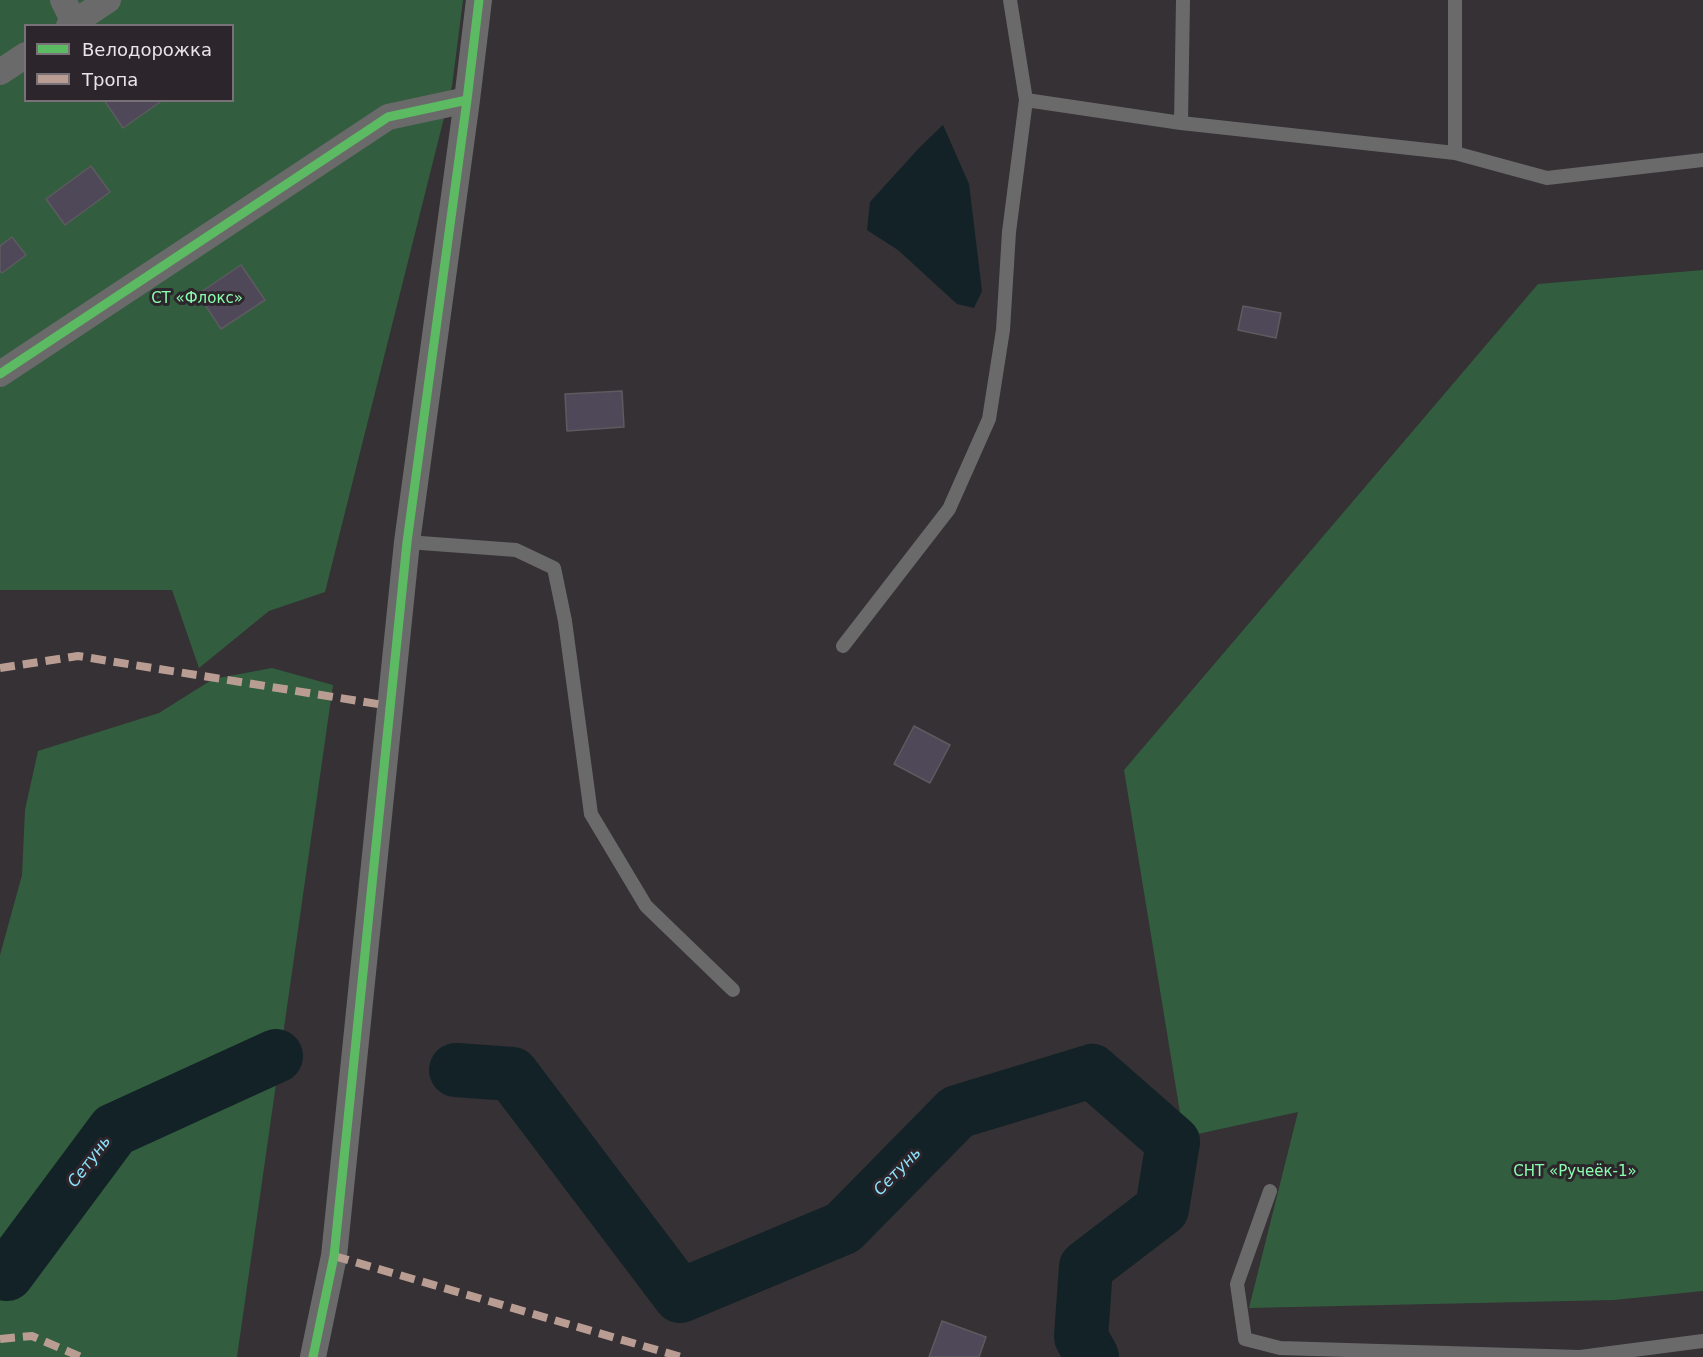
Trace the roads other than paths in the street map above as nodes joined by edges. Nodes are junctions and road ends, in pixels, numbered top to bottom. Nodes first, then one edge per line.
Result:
1 (108, 0) edge
2 (479, 0) edge
3 (1010, 0) edge
4 (1183, 0) edge
5 (1455, 0) edge
6 (69, 16) edge
7 (24, 56) edge
8 (0, 72) edge
9 (467, 100) junction
10 (1026, 100) junction
11 (1181, 123) junction
12 (1455, 153) junction
13 (1703, 160) edge
14 (0, 374) edge
15 (407, 542) junction
16 (843, 646) dead end
17 (733, 990) dead end
18 (1270, 1191) dead end
19 (1703, 1341) edge
20 (313, 1357) edge

1 - 6 street
2 - 9 street
3 - 10 lane
4 - 11 lane
5 - 12 lane
7 - 8 street
9 - 14 street
9 - 15 street
10 - 11 lane
10 - 16 lane
11 - 12 lane
12 - 13 lane
15 - 17 lane
15 - 20 street
18 - 19 lane

